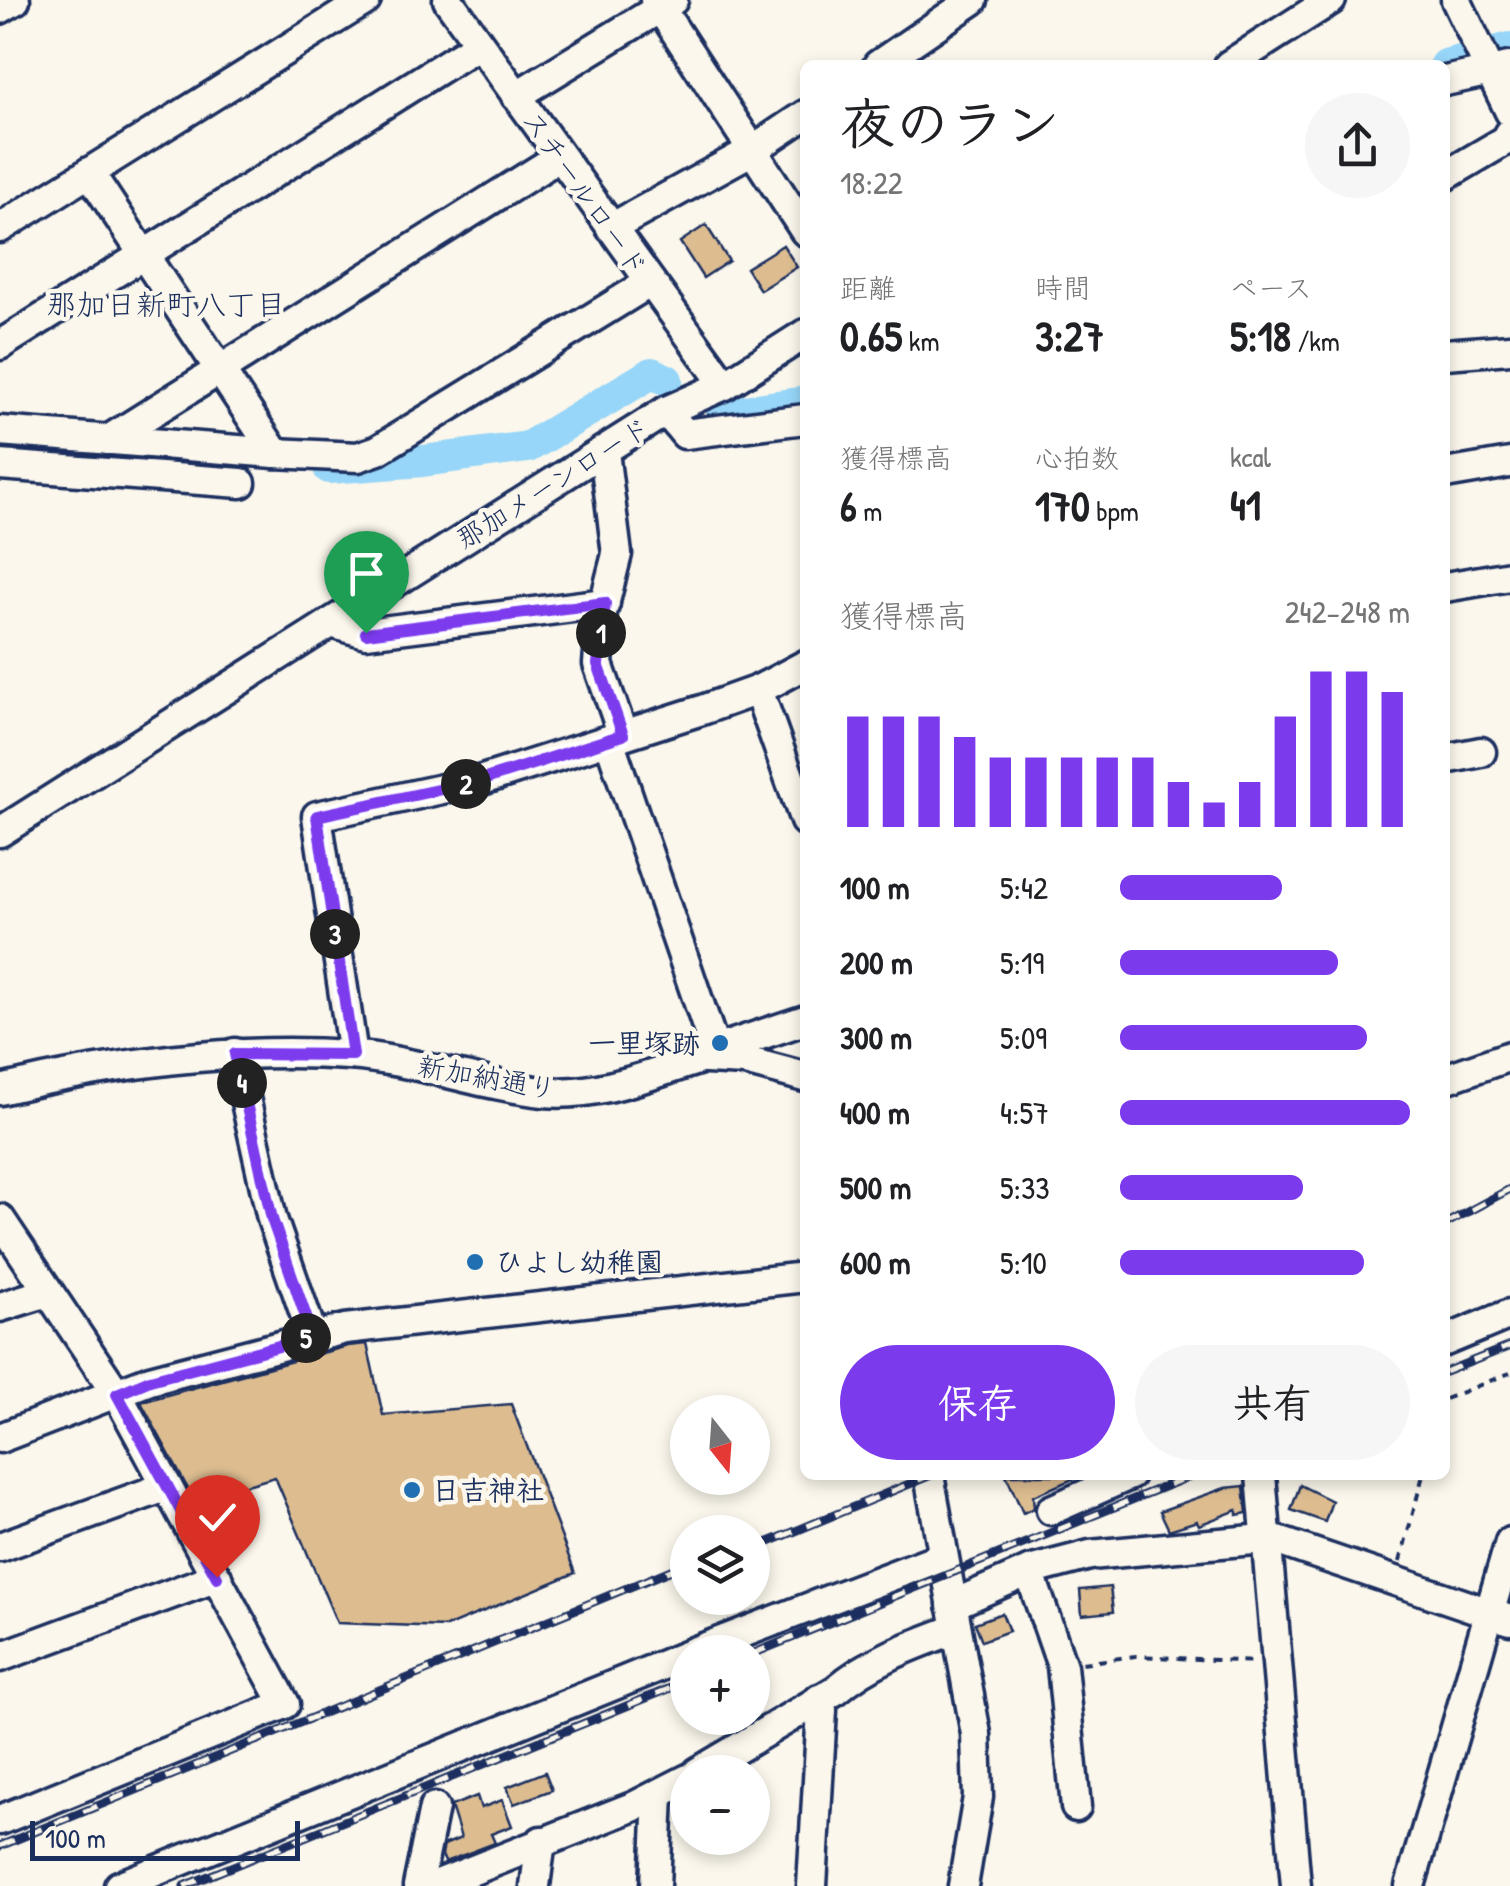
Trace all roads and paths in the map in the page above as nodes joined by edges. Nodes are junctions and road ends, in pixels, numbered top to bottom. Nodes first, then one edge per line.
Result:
1 (15, 0) edge
2 (366, 0) edge
3 (448, 0) edge
4 (974, 0) edge
5 (1331, 0) edge
6 (1456, 0) edge
7 (662, 3) edge
8 (0, 9) edge
9 (479, 44) junction
10 (885, 60) edge
11 (1237, 60) edge
12 (1492, 62) edge
13 (1450, 79) edge
14 (516, 96) junction
15 (1510, 112) edge
16 (800, 118) edge
17 (1510, 133) edge
18 (752, 151) junction
19 (559, 157) junction
20 (89, 172) junction
21 (1450, 173) edge
22 (800, 223) edge
23 (0, 228) edge
24 (611, 228) junction
25 (144, 256) junction
26 (648, 283) junction
27 (800, 337) edge
28 (0, 345) edge
29 (1510, 348) edge
30 (1450, 354) edge
31 (219, 370) junction
32 (724, 385) junction
33 (666, 411) junction
34 (800, 420) edge
35 (0, 431) edge
36 (108, 440) junction
37 (604, 452) junction
38 (274, 453) junction
39 (1510, 463) edge
40 (0, 464) edge
41 (1450, 473) edge
42 (241, 482) dead end
43 (1510, 576) edge
44 (1450, 587) edge
45 (605, 603) junction
46 (331, 624) junction
47 (800, 669) edge
48 (758, 690) junction
49 (616, 737) junction
50 (1481, 752) dead end
51 (1450, 758) edge
52 (800, 807) edge
53 (0, 832) edge
54 (800, 1022) edge
55 (235, 1054) junction
56 (353, 1055) junction
57 (708, 1055) junction
58 (1510, 1056) edge
59 (1450, 1077) edge
60 (800, 1081) edge
61 (0, 1090) edge
62 (0, 1219) edge
63 (800, 1279) edge
64 (48, 1292) junction
65 (0, 1307) edge
66 (1510, 1314) edge
67 (313, 1337) junction
68 (1450, 1338) edge
69 (1510, 1373) edge
70 (117, 1394) junction
71 (1450, 1397) edge
72 (0, 1438) edge
73 (929, 1480) edge
74 (1119, 1480) edge
75 (1261, 1480) edge
76 (1422, 1480) edge
77 (165, 1486) junction
78 (1052, 1510) dead end
79 (1264, 1539) junction
80 (1510, 1542) edge
81 (0, 1548) edge
82 (943, 1556) junction
83 (1029, 1571) junction
84 (217, 1577) junction
85 (1395, 1581) junction
86 (1500, 1616) edge
87 (954, 1617) junction
88 (739, 1635) edge
89 (0, 1656) edge
90 (1275, 1660) junction
91 (670, 1662) edge
92 (1062, 1666) junction
93 (819, 1700) junction
94 (727, 1755) edge
95 (670, 1789) edge
96 (659, 1795) junction
97 (1076, 1807) dead end
98 (434, 1808) dead end
99 (0, 1820) edge
100 (542, 1842) junction
101 (119, 1886) edge
102 (418, 1886) edge
103 (433, 1886) edge
104 (535, 1886) edge
105 (655, 1886) edge
106 (812, 1886) edge
107 (963, 1886) edge
108 (1296, 1886) edge
109 (1410, 1886) edge

1 - 8 street
2 - 20 street
3 - 9 street, スチールロード
4 - 10 street
5 - 11 street
6 - 12 street
7 - 14 street
7 - 18 street
9 - 14 street, スチールロード
9 - 25 street
12 - 13 street
12 - 15 street
14 - 19 street, スチールロード
16 - 18 street
17 - 21 street
18 - 22 street
18 - 24 street
19 - 24 street, スチールロード
19 - 31 street
20 - 23 street
20 - 25 street
24 - 26 street, スチールロード
25 - 28 street
25 - 31 street
26 - 32 street, スチールロード
26 - 38 street
27 - 32 street, 那加メーンロード
29 - 30 street
31 - 36 street
31 - 38 street
32 - 33 street, 那加メーンロード
33 - 34 street
33 - 37 street, 那加メーンロード
35 - 36 street
36 - 38 street
37 - 45 street
37 - 46 street, 那加メーンロード
39 - 41 street
40 - 42 street
43 - 44 street
45 - 46 street
45 - 49 street
46 - 53 street, 那加メーンロード
47 - 48 street
48 - 49 street
48 - 52 street
49 - 56 street
49 - 57 street
50 - 51 street
54 - 57 street, 新加納通り
55 - 56 street, 新加納通り
55 - 61 street
55 - 67 street
56 - 57 street, 新加納通り
57 - 60 street
58 - 59 street
62 - 64 street
63 - 67 street
64 - 65 street
64 - 70 street
66 - 68 street
67 - 70 street
69 - 71 path
70 - 72 street
70 - 77 street
73 - 82 street
74 - 78 street
75 - 79 street
76 - 85 path
77 - 81 street
77 - 84 street
79 - 83 street
79 - 85 street
79 - 90 street
80 - 86 street
82 - 87 street
82 - 88 street
83 - 87 street
83 - 92 street
84 - 89 street
84 - 99 street
85 - 86 street
86 - 109 street
87 - 93 street
87 - 107 street
90 - 92 path
90 - 108 street
91 - 101 street
92 - 97 street
93 - 94 street
93 - 106 street
95 - 96 street
96 - 100 street
96 - 105 street
98 - 102 street
100 - 103 street
100 - 104 street

